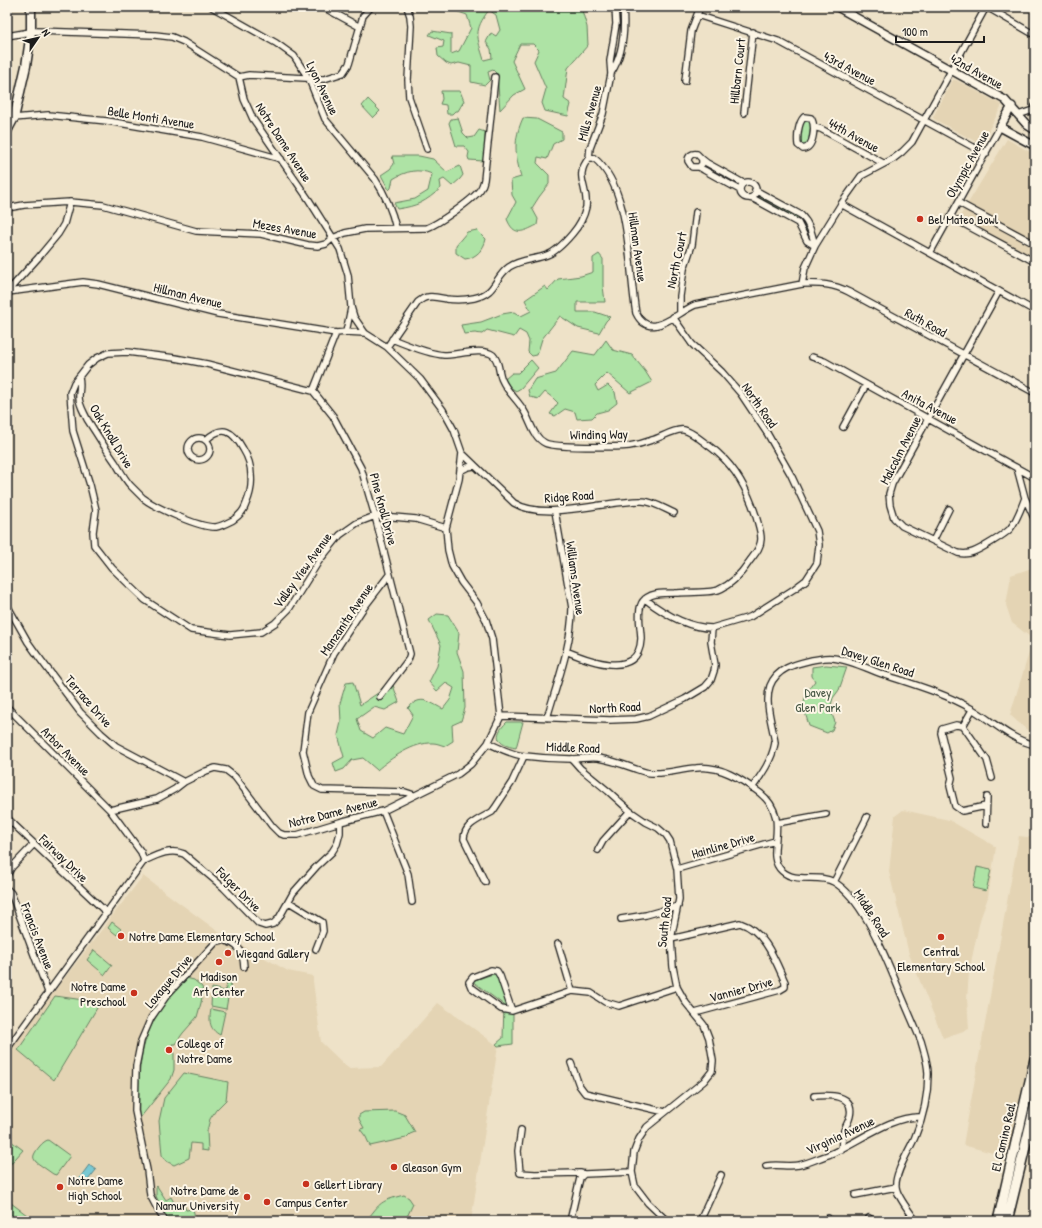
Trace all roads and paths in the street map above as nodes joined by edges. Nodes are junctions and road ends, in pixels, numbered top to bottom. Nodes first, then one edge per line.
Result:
1 (31, 7) edge
2 (212, 7) edge
3 (323, 7) edge
4 (371, 7) edge
5 (407, 7) edge
6 (615, 7) edge
7 (623, 7) edge
8 (700, 7) edge
9 (837, 7) edge
10 (986, 7) edge
11 (697, 15) junction
12 (360, 27) junction
13 (31, 32) junction
14 (753, 32) junction
15 (1035, 35) edge
16 (7, 36) edge
17 (952, 70) junction
18 (611, 74) junction
19 (239, 77) junction
20 (495, 77) dead end
21 (309, 79) junction
22 (685, 81) dead end
23 (1012, 106) junction
24 (1035, 106) edge
25 (744, 113) dead end
26 (1018, 115) junction
27 (14, 118) junction
28 (924, 121) junction
29 (814, 127) junction
30 (1000, 127) junction
31 (1035, 130) edge
32 (7, 131) edge
33 (1035, 146) edge
34 (427, 149) dead end
35 (986, 154) junction
36 (589, 158) junction
37 (702, 158) junction
38 (281, 160) junction
39 (883, 163) junction
40 (699, 167) junction
41 (743, 183) junction
42 (740, 190) junction
43 (756, 190) junction
44 (749, 198) junction
45 (70, 202) junction
46 (959, 203) junction
47 (841, 204) junction
48 (7, 208) edge
49 (696, 212) dead end
50 (951, 217) junction
51 (396, 228) junction
52 (333, 238) junction
53 (1035, 244) edge
54 (815, 246) junction
55 (930, 253) junction
56 (1035, 262) edge
57 (802, 284) junction
58 (999, 291) junction
59 (7, 292) edge
60 (351, 307) junction
61 (680, 312) junction
62 (1035, 312) edge
63 (672, 317) junction
64 (346, 332) junction
65 (336, 333) junction
66 (365, 333) junction
67 (392, 339) junction
68 (387, 347) junction
69 (964, 355) junction
70 (812, 357) dead end
71 (79, 377) junction
72 (866, 384) junction
73 (313, 391) junction
74 (1035, 393) edge
75 (928, 418) junction
76 (842, 427) dead end
77 (206, 440) junction
78 (462, 453) junction
79 (474, 466) junction
80 (1017, 468) junction
81 (460, 471) junction
82 (1035, 478) edge
83 (1025, 498) junction
84 (949, 509) dead end
85 (555, 511) junction
86 (674, 513) dead end
87 (375, 516) junction
88 (1035, 520) edge
89 (446, 528) junction
90 (933, 541) junction
91 (389, 575) junction
92 (645, 599) junction
93 (7, 605) edge
94 (712, 628) junction
95 (566, 651) junction
96 (380, 697) dead end
97 (7, 707) edge
98 (972, 710) junction
99 (501, 716) junction
100 (547, 718) junction
101 (963, 726) junction
102 (488, 743) junction
103 (1035, 745) edge
104 (524, 756) junction
105 (572, 759) junction
106 (992, 778) dead end
107 (184, 782) junction
108 (752, 788) junction
109 (414, 795) junction
110 (987, 797) dead end
111 (986, 806) junction
112 (110, 810) junction
113 (383, 811) junction
114 (630, 811) junction
115 (826, 814) dead end
116 (867, 817) dead end
117 (7, 818) edge
118 (340, 822) junction
119 (777, 823) junction
120 (986, 824) dead end
121 (775, 841) junction
122 (34, 844) junction
123 (598, 850) dead end
124 (144, 862) junction
125 (677, 869) junction
126 (7, 875) edge
127 (485, 882) dead end
128 (834, 882) junction
129 (7, 889) edge
130 (289, 902) junction
131 (412, 902) dead end
132 (678, 906) junction
133 (107, 913) junction
134 (620, 919) dead end
135 (671, 939) junction
136 (558, 944) dead end
137 (316, 949) dead end
138 (244, 967) dead end
139 (677, 987) junction
140 (572, 991) junction
141 (48, 992) junction
142 (512, 1011) junction
143 (695, 1013) junction
144 (7, 1049) edge
145 (1035, 1059) edge
146 (571, 1063) dead end
147 (814, 1096) dead end
148 (1035, 1106) edge
149 (665, 1112) junction
150 (921, 1117) junction
151 (521, 1130) dead end
152 (841, 1150) junction
153 (766, 1166) dead end
154 (632, 1172) junction
155 (584, 1174) junction
156 (721, 1175) dead end
157 (896, 1187) junction
158 (855, 1195) dead end
159 (165, 1221) edge
160 (570, 1221) edge
161 (667, 1221) edge
162 (700, 1221) edge
163 (916, 1221) edge
164 (998, 1221) edge
165 (1007, 1221) edge

1 - 13 main road
2 - 21 street, Lyon Avenue
3 - 12 street
4 - 12 street
5 - 34 street
6 - 18 street
7 - 18 street
8 - 11 street
9 - 17 street, 42nd Avenue
10 - 15 street
10 - 17 street
11 - 14 street, 43rd Avenue
11 - 22 street
12 - 21 street
13 - 16 street
13 - 19 street
13 - 27 main road
14 - 25 street, Hillbarn Court
14 - 28 street, 43rd Avenue
17 - 23 street, 42nd Avenue
17 - 28 street
18 - 36 street, Mills Avenue
19 - 21 street
19 - 38 street, Notre Dame Avenue
20 - 51 street, Mezes Avenue
21 - 51 street, Lyon Avenue
23 - 26 street, 42nd Avenue
23 - 30 street, Olympic Avenue
24 - 26 street
26 - 31 street, 42nd Avenue
27 - 32 main road
27 - 38 street, Belle Monti Avenue
28 - 35 street, 43rd Avenue
28 - 39 street
29 - 29 street, 44th Avenue
29 - 39 street, 44th Avenue
30 - 33 street
30 - 35 street, Olympic Avenue
35 - 46 street, Olympic Avenue
36 - 63 street, Hillman Avenue
36 - 67 street
37 - 40 street
37 - 40 street
37 - 41 street
38 - 52 street, Notre Dame Avenue
39 - 47 street
40 - 42 street
41 - 42 street
41 - 43 street
42 - 44 street
43 - 44 street
43 - 54 street
44 - 54 street
45 - 48 street, Mezes Avenue
45 - 52 street, Mezes Avenue
45 - 59 street
46 - 50 street, Olympic Avenue
46 - 53 street
47 - 54 street
47 - 55 street
49 - 61 street, North Court
50 - 55 street, Olympic Avenue
50 - 56 street
51 - 52 street, Mezes Avenue
52 - 60 street, Notre Dame Avenue
54 - 57 street
55 - 58 street
57 - 61 street
57 - 69 street, Ruth Road
58 - 62 street
58 - 69 street, Malcolm Avenue
59 - 65 street, Hillman Avenue
60 - 64 street, Notre Dame Avenue
60 - 66 street, Notre Dame Avenue
61 - 63 street
63 - 94 street, North Road
64 - 65 street, Hillman Avenue
64 - 66 street, Hillman Avenue
65 - 73 street
66 - 68 street, Notre Dame Avenue
67 - 68 street
67 - 92 street, Winding Way
68 - 78 street, Notre Dame Avenue
69 - 74 street, Ruth Road
69 - 75 street, Malcolm Avenue
70 - 72 street, Anita Avenue
71 - 73 street
71 - 77 street, Oak Knoll Drive
71 - 87 street, Valley View Avenue
72 - 75 street, Anita Avenue
72 - 76 street
73 - 87 street, Pine Knoll Drive
75 - 80 street, Anita Avenue
75 - 90 street, Malcolm Avenue
77 - 77 street, Oak Knoll Drive
78 - 79 street, Ridge Road
78 - 81 street, Notre Dame Avenue
79 - 81 street
79 - 85 street, Ridge Road
80 - 82 street, Anita Avenue
80 - 83 street
81 - 89 street, Notre Dame Avenue
83 - 88 street
83 - 90 street, Malcolm Avenue
84 - 90 street
85 - 86 street, Ridge Road
85 - 95 street, Williams Avenue
87 - 89 street, Valley View Avenue
87 - 91 street, Pine Knoll Drive
89 - 99 street, Notre Dame Avenue
91 - 96 street, Pine Knoll Drive
91 - 109 street, Manzanita Avenue
92 - 94 street
92 - 95 street
93 - 107 street, Terrace Drive
94 - 100 street, North Road
95 - 100 street, Williams Avenue
97 - 112 street, Arbor Avenue
98 - 101 street
98 - 103 street, Davey Glen Road
98 - 108 street, Davey Glen Road
99 - 100 street, North Road
99 - 102 street, Notre Dame Avenue
101 - 106 street
101 - 111 street
102 - 104 street, Middle Road
102 - 109 street, Notre Dame Avenue
104 - 105 street, Middle Road
104 - 127 street
105 - 108 street, Middle Road
105 - 114 street, South Road
107 - 112 street, Notre Dame Avenue
107 - 118 street, Notre Dame Avenue
108 - 119 street, Middle Road
109 - 113 street, Notre Dame Avenue
110 - 111 street
111 - 120 street
112 - 124 street
113 - 118 street, Notre Dame Avenue
113 - 131 street
114 - 123 street
114 - 125 street, South Road
115 - 119 street
116 - 128 street
117 - 122 street, Fairway Drive
118 - 130 street, Folger Drive
119 - 121 street, Middle Road
121 - 125 street, Hainline Drive
121 - 128 street, Middle Road
122 - 126 street
122 - 133 street, Fairway Drive
124 - 130 street, Folger Drive
124 - 133 street
125 - 132 street, South Road
128 - 150 street, Middle Road
129 - 141 street, Francis Avenue
130 - 137 street
132 - 134 street
132 - 135 street, South Road
133 - 141 street
135 - 139 street, South Road
135 - 143 street, Vannier Drive
136 - 140 street
138 - 159 street, Laxague Drive
139 - 140 street
139 - 143 street, South Road
140 - 142 street
141 - 144 street
142 - 142 street
143 - 149 street, South Road
145 - 164 main road, El Camino Real
146 - 149 street
147 - 152 street
148 - 165 main road, El Camino Real
149 - 154 street, South Road
150 - 152 street, Virginia Avenue
150 - 157 street, Middle Road
151 - 155 street
152 - 153 street, Virginia Avenue
154 - 155 street
154 - 161 street, South Road
155 - 160 street
156 - 162 street
157 - 158 street
157 - 163 street

